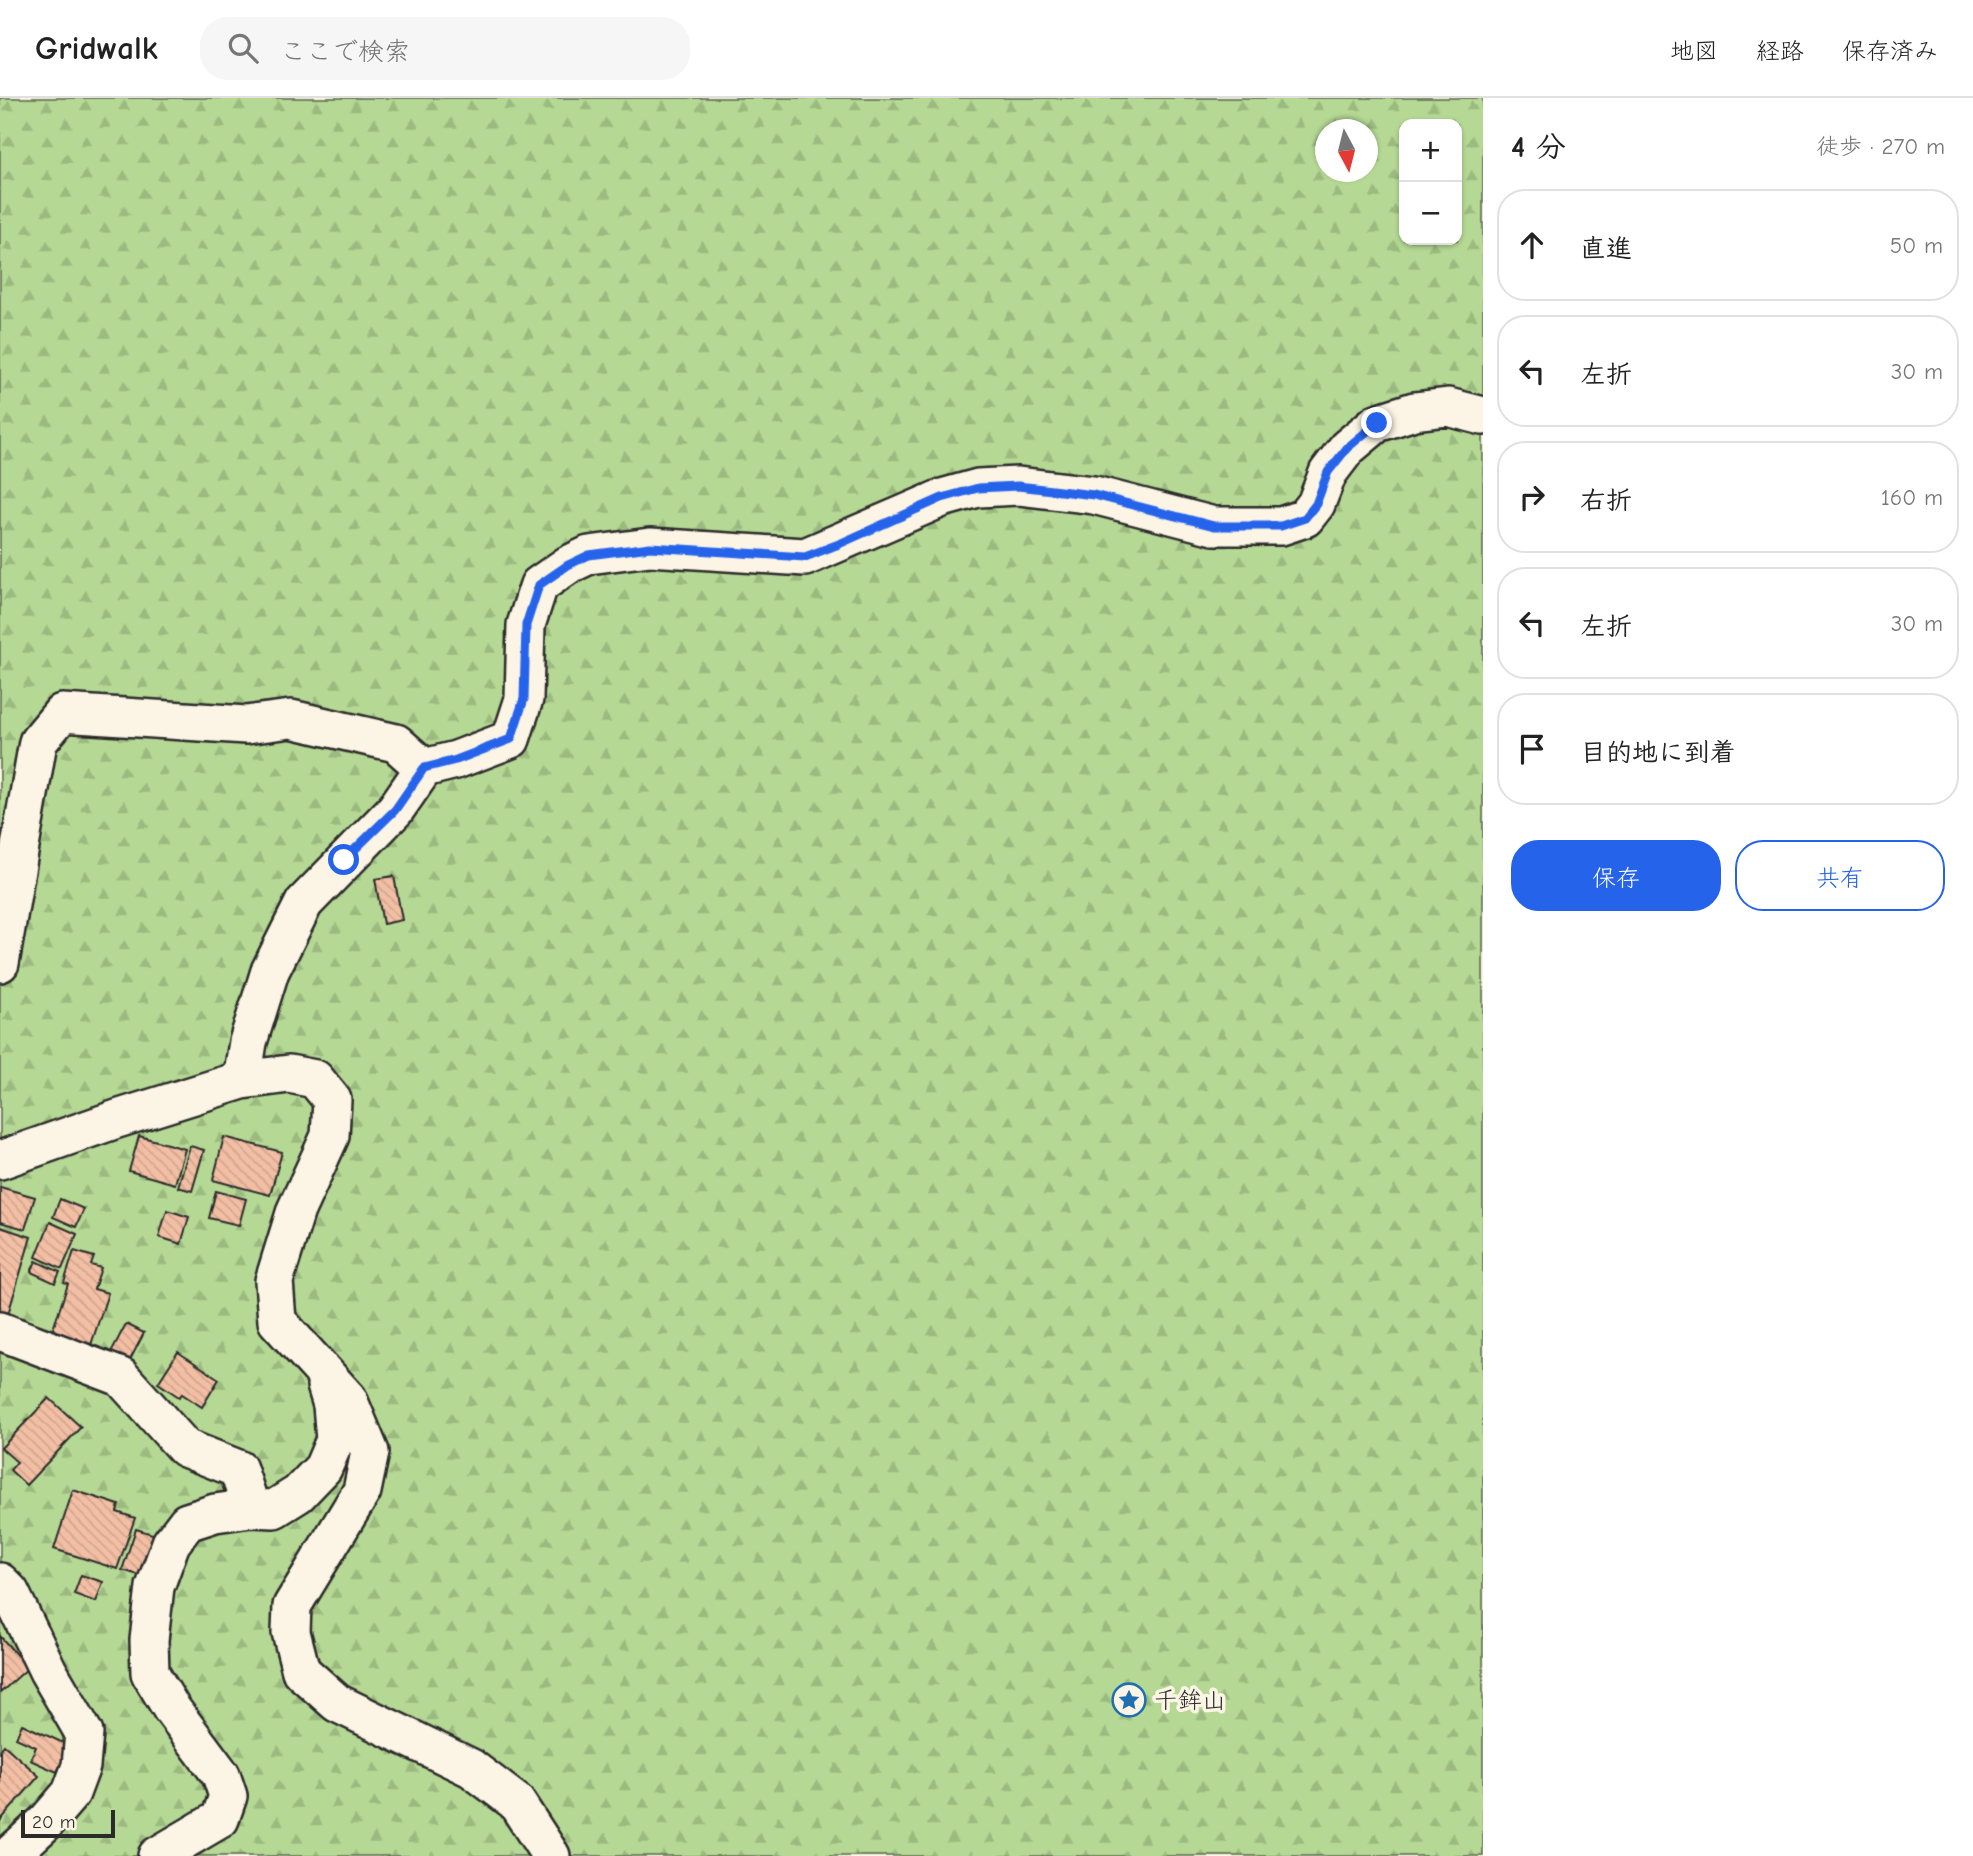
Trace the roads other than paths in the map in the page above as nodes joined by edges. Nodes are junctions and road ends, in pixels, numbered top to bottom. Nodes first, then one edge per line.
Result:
1 (1483, 416) edge
2 (424, 768) junction
3 (0, 962) edge
4 (242, 1080) junction
5 (0, 1160) edge
6 (0, 1331) edge
7 (322, 1371) junction
8 (251, 1508) junction
9 (0, 1582) edge
10 (9, 1856) edge
11 (157, 1856) edge
12 (551, 1856) edge

1 - 2 street
2 - 3 street
2 - 4 street
4 - 5 street
4 - 7 street
6 - 8 street
7 - 8 street
7 - 12 street
8 - 11 street
9 - 10 street

